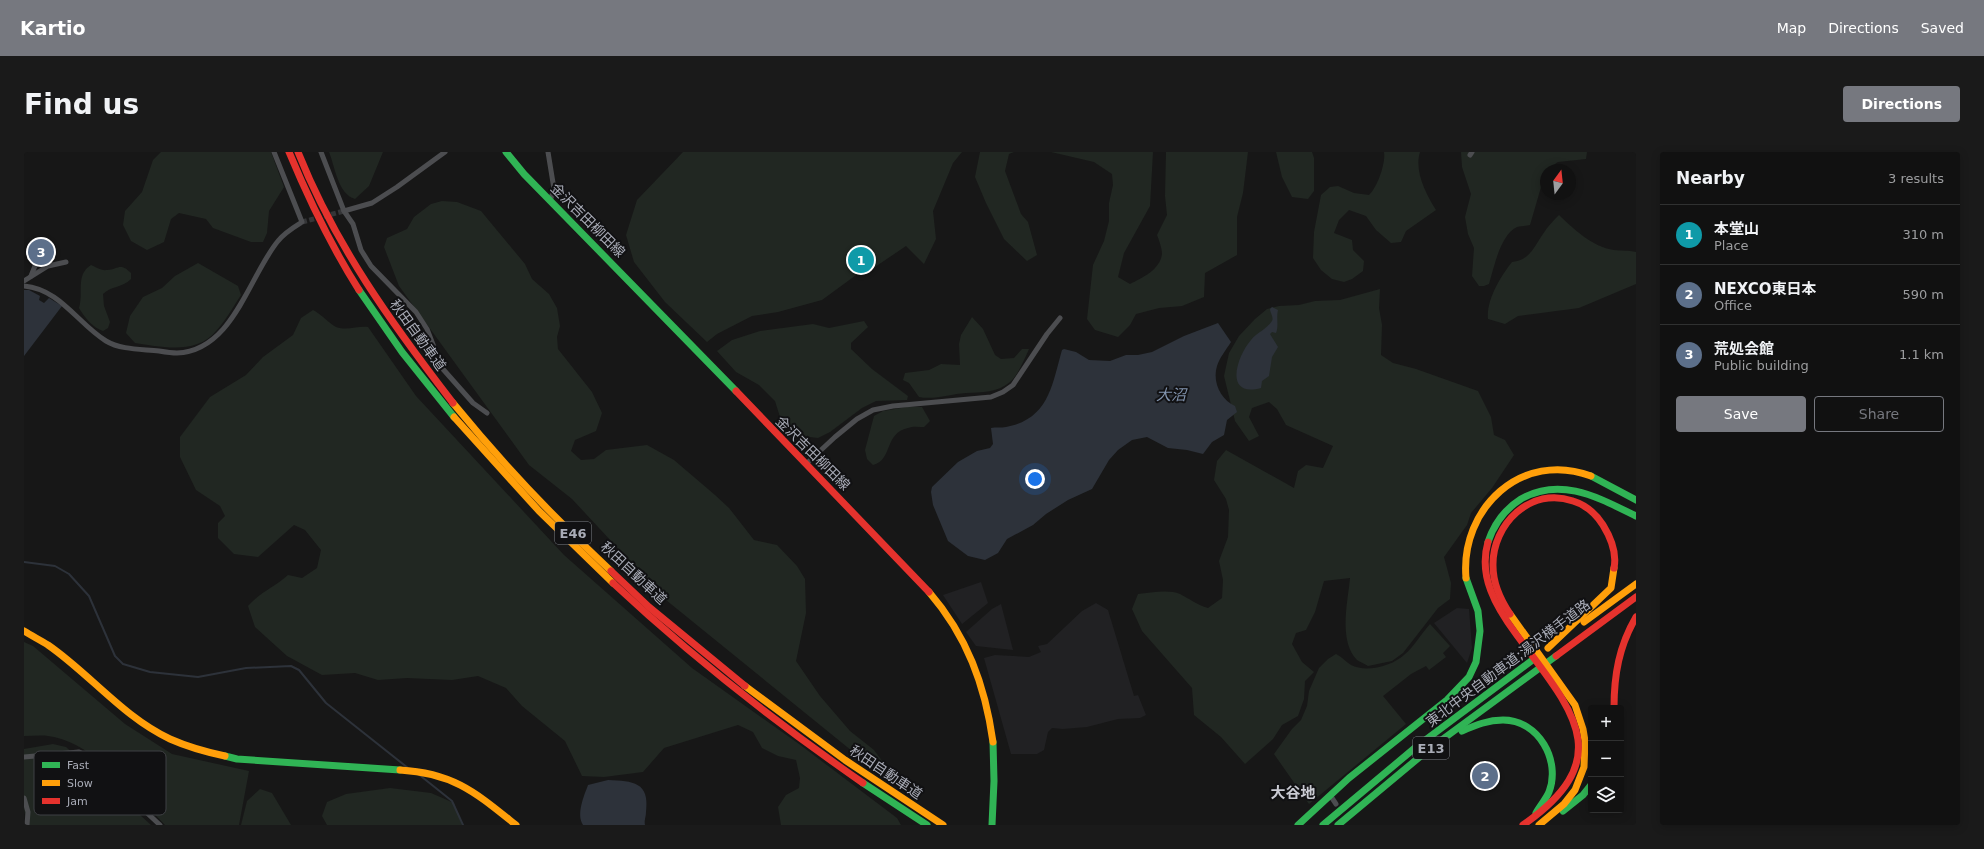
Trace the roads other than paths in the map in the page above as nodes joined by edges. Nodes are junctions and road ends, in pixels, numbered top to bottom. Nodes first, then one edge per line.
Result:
1 (274, 152) edge
2 (289, 152) edge
3 (298, 152) edge
4 (321, 152) edge
5 (445, 152) edge
6 (506, 152) edge
7 (548, 152) edge
8 (550, 201) junction
9 (344, 211) junction
10 (37, 261) dead end
11 (66, 262) dead end
12 (31, 277) junction
13 (24, 281) edge
14 (24, 286) edge
15 (1060, 318) dead end
16 (487, 413) dead end
17 (806, 464) junction
18 (1636, 500) edge
19 (1602, 508) dead end
20 (1636, 516) edge
21 (1622, 568) dead end
22 (1636, 584) edge
23 (1636, 598) edge
24 (1636, 617) edge
25 (24, 631) edge
26 (1548, 648) junction
27 (1614, 705) edge
28 (34, 756) edge
29 (24, 757) edge
30 (1588, 788) edge
31 (1330, 795) junction
32 (24, 798) edge
33 (1336, 804) dead end
34 (149, 815) edge
35 (27, 825) edge
36 (160, 825) edge
37 (516, 825) edge
38 (927, 825) edge
39 (943, 825) edge
40 (994, 825) edge
41 (1298, 825) edge
42 (1323, 825) edge
43 (1339, 825) edge
44 (1523, 825) edge
45 (1541, 825) edge

1 - 14 street
2 - 38 main road, 秋田自動車道 / E46
3 - 39 main road, 秋田自動車道 / E46
4 - 9 street
5 - 9 street
6 - 8 main road, 金沢吉田柳田線
7 - 8 street
8 - 17 main road, 金沢吉田柳田線
9 - 16 street
10 - 12 street
11 - 12 street
12 - 13 street
15 - 17 street
17 - 40 main road, 金沢吉田柳田線
18 - 31 main road
19 - 45 main road
20 - 44 main road
21 - 26 main road
22 - 26 main road, 東北中央自動車道;湯沢横手道路 / E13
23 - 43 main road, 東北中央自動車道;湯沢横手道路 / E13
24 - 27 main road
25 - 37 main road
26 - 42 main road, 東北中央自動車道;湯沢横手道路 / E13
28 - 29 street
30 - 45 main road
31 - 33 street
31 - 41 main road
32 - 35 street
34 - 36 street
43 - 44 main road

